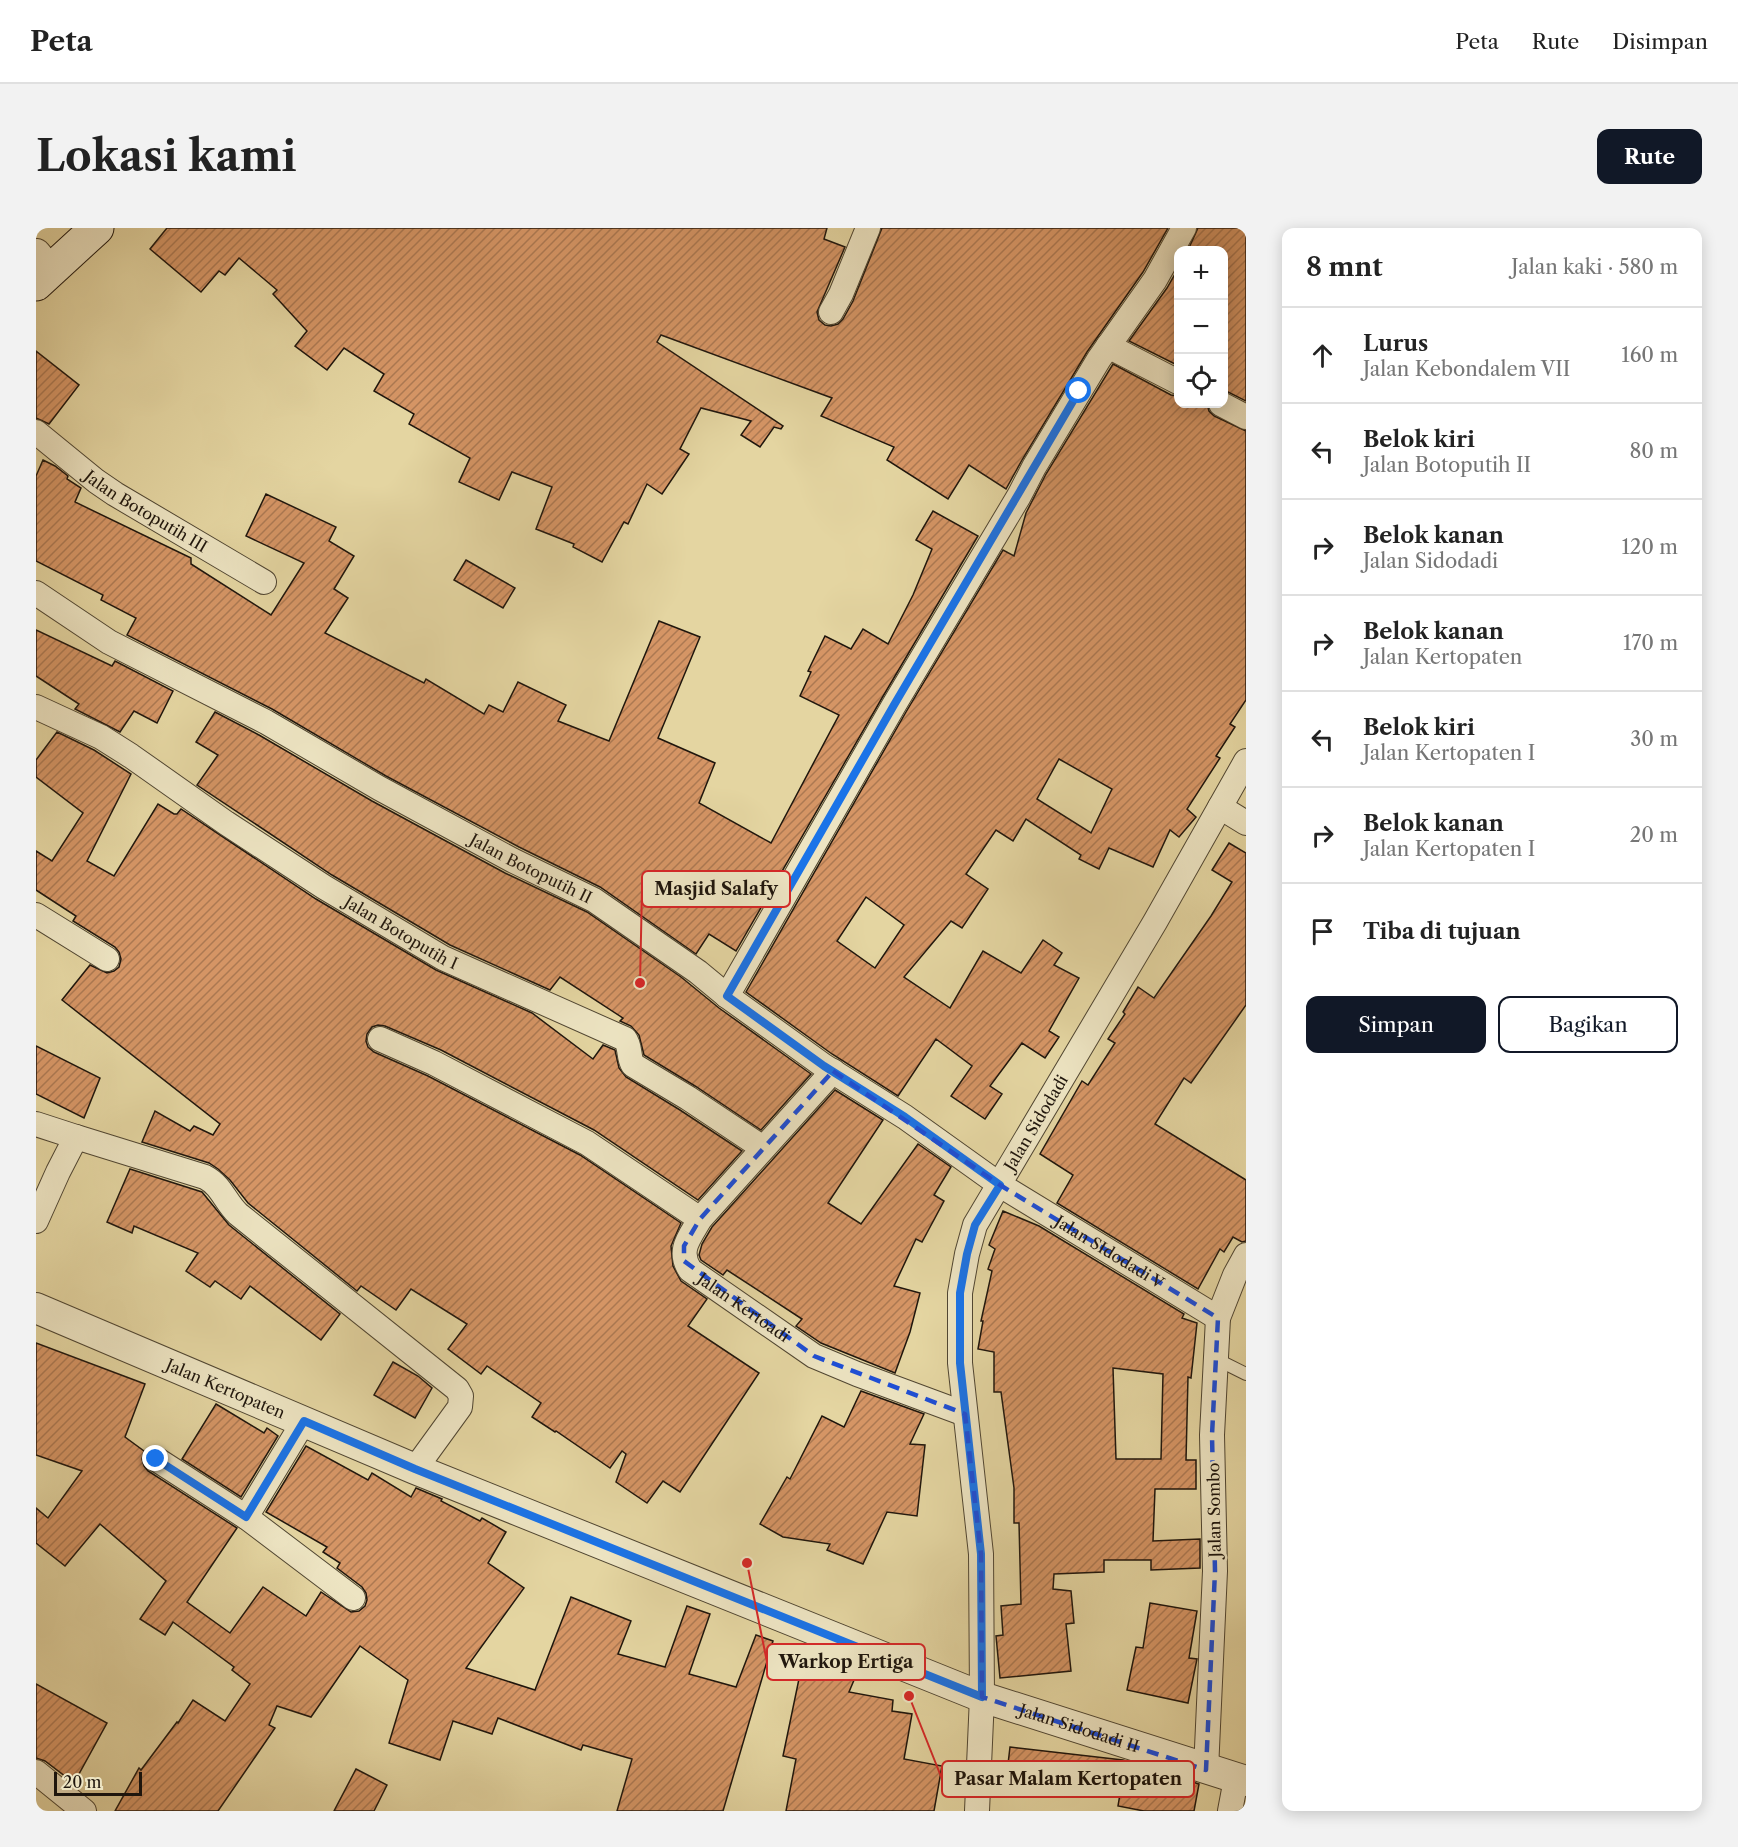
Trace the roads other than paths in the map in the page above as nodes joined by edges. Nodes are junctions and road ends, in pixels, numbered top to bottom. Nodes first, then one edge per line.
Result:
1 (97, 228) edge
2 (868, 228) edge
3 (1184, 228) edge
4 (41, 270) edge
5 (831, 312) dead end
6 (1108, 346) junction
7 (1174, 379) edge
8 (1228, 408) edge
9 (1246, 417) edge
10 (36, 432) edge
11 (264, 582) dead end
12 (36, 593) edge
13 (36, 707) edge
14 (1246, 761) edge
15 (1220, 807) junction
16 (1246, 823) edge
17 (36, 915) edge
18 (107, 959) dead end
19 (727, 996) junction
20 (380, 1039) dead end
21 (832, 1071) junction
22 (36, 1124) edge
23 (76, 1137) junction
24 (763, 1148) junction
25 (1000, 1185) junction
26 (700, 1219) junction
27 (36, 1221) edge
28 (1246, 1255) edge
29 (36, 1308) edge
30 (1218, 1318) junction
31 (1216, 1359) junction
32 (1246, 1374) edge
33 (965, 1414) junction
34 (304, 1421) junction
35 (156, 1459) dead end
36 (415, 1469) junction
37 (246, 1517) junction
38 (353, 1598) dead end
39 (982, 1697) junction
40 (1206, 1770) junction
41 (36, 1772) edge
42 (1241, 1780) edge
43 (84, 1811) edge
44 (977, 1811) edge
45 (1230, 1811) edge

1 - 4 main road
2 - 5 street
3 - 6 street
6 - 7 street
6 - 19 street
8 - 9 street
10 - 11 street, Jalan Botoputih III
12 - 19 street, Jalan Botoputih II
13 - 24 street, Jalan Botoputih I
14 - 15 street, Jalan Sidodadi
15 - 16 street
15 - 25 street, Jalan Sidodadi
17 - 18 street
19 - 21 street, Jalan Botoputih II
20 - 26 street
21 - 24 street, Jalan Kertoadi
21 - 25 street, Jalan Botoputih II
22 - 23 street
23 - 27 street
23 - 36 street
24 - 26 street, Jalan Kertoadi
25 - 30 street, Jalan SIdodadi V
25 - 33 street, Jalan Sidodadi
26 - 33 street, Jalan Kertoadi
28 - 30 street, Jalan Sombo
29 - 34 street, Jalan Kertopaten
30 - 31 street, Jalan Sombo
31 - 32 lane
31 - 40 street, Jalan Sombo
33 - 39 street, Jalan Sidodadi
34 - 36 street, Jalan Kertopaten
34 - 37 street
35 - 37 street
36 - 39 street, Jalan Kertopaten
37 - 38 street
39 - 40 street, Jalan Sidodadi II
39 - 44 street, Jalan Sidodadi
40 - 42 street, Jalan Sidodadi II
41 - 43 street
42 - 45 street

